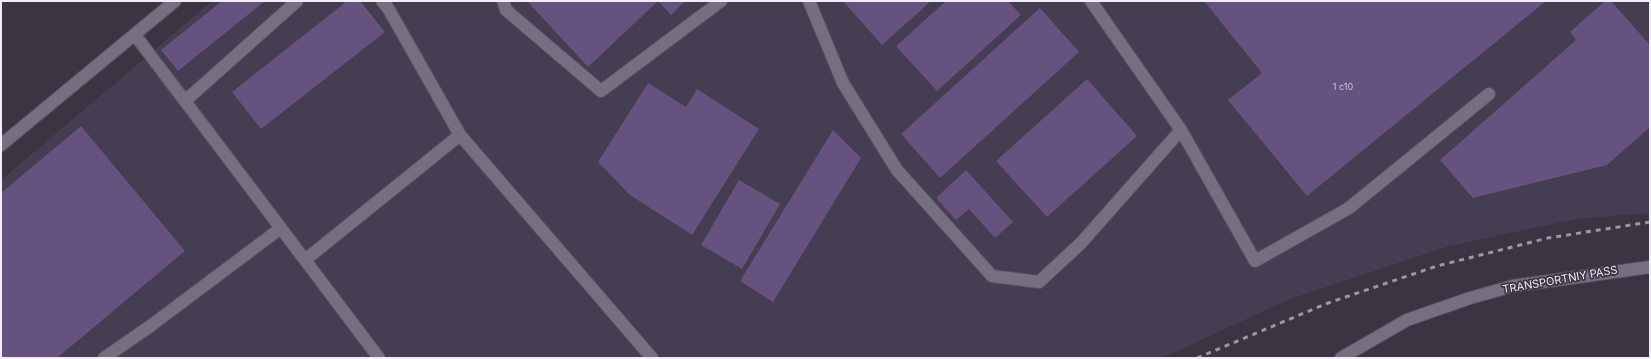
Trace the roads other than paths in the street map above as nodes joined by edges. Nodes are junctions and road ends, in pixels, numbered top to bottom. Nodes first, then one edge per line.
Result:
1 (175, 1) edge
2 (297, 1) edge
3 (382, 1) edge
4 (503, 1) edge
5 (721, 1) edge
6 (809, 1) edge
7 (1091, 1) edge
8 (134, 34) junction
9 (1489, 94) dead end
10 (184, 101) junction
11 (1181, 130) junction
12 (460, 135) junction
13 (1, 145) edge
14 (281, 228) junction
15 (305, 260) junction
16 (1650, 267) edge
17 (104, 358) edge
18 (379, 358) edge
19 (652, 358) edge
20 (1341, 358) edge

1 - 8 street
2 - 10 street
3 - 12 street
4 - 5 street
6 - 11 street
7 - 11 street
8 - 10 street
8 - 13 street
9 - 11 street
10 - 14 street
12 - 15 street
12 - 19 street
14 - 15 street
14 - 17 street
15 - 18 street
16 - 20 street, TRANSPORTNIY PASS

